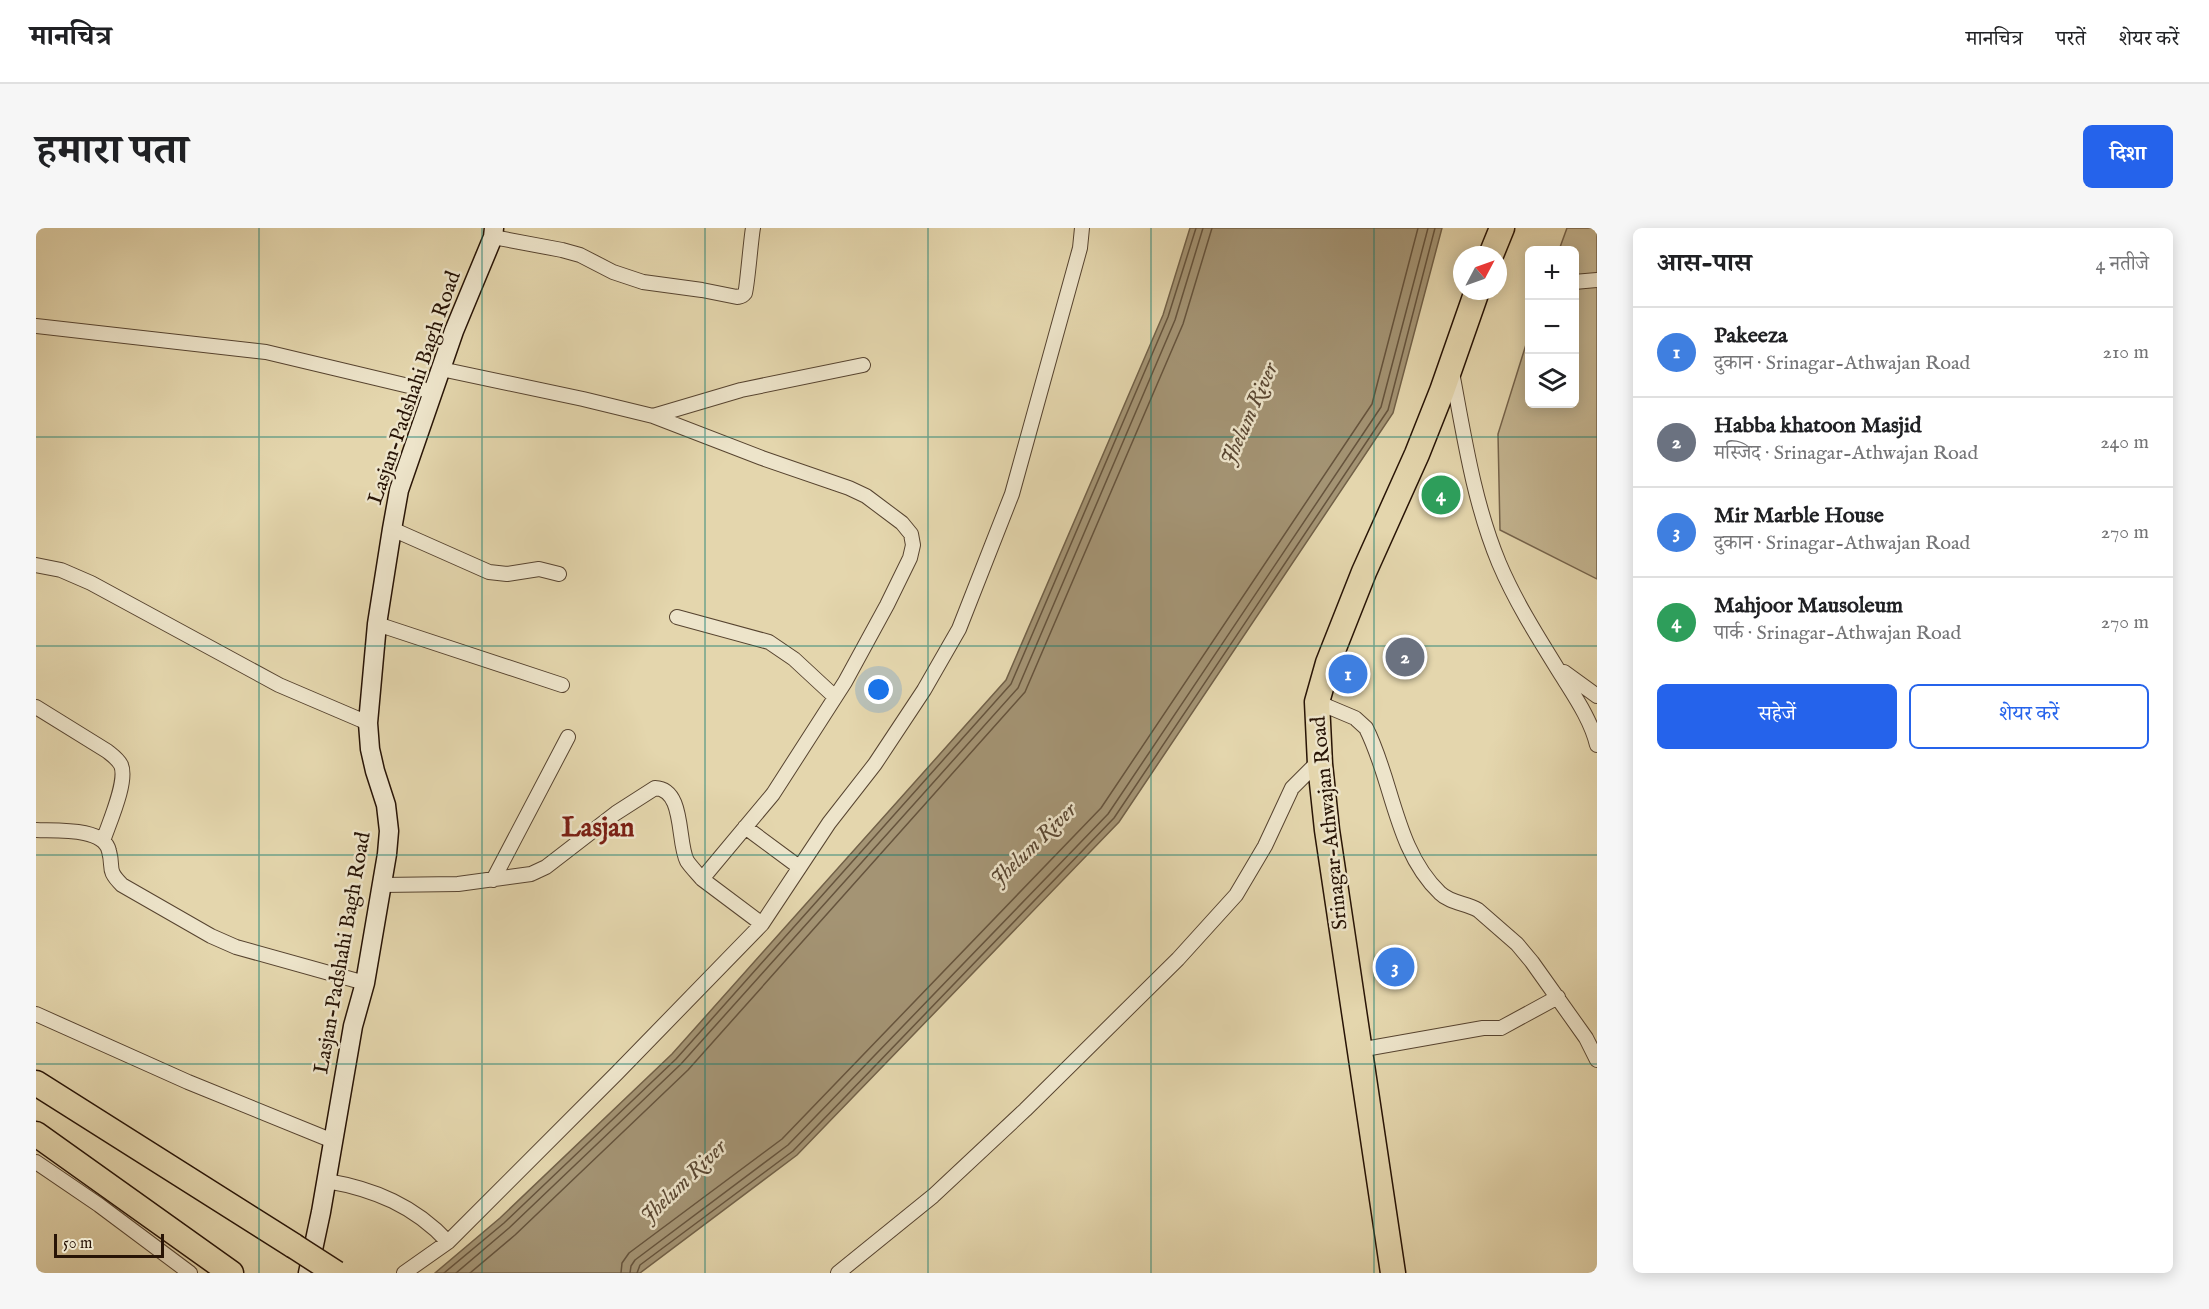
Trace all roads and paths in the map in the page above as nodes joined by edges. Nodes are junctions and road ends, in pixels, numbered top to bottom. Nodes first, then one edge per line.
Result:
1 (753, 228) edge
2 (1082, 228) edge
3 (1502, 228) edge
4 (494, 233) edge
5 (1495, 246) edge
6 (1597, 280) edge
7 (1579, 282) edge
8 (1474, 300) edge
9 (36, 326) edge
10 (863, 365) dead end
11 (1451, 367) junction
12 (441, 369) junction
13 (434, 392) junction
14 (653, 416) junction
15 (392, 529) junction
16 (36, 565) edge
17 (559, 574) dead end
18 (677, 617) dead end
19 (377, 624) junction
20 (1554, 663) junction
21 (562, 685) dead end
22 (1597, 696) edge
23 (835, 697) junction
24 (1317, 702) junction
25 (36, 707) edge
26 (369, 723) junction
27 (567, 737) dead end
28 (1597, 745) edge
29 (1320, 764) junction
30 (745, 827) junction
31 (36, 830) edge
32 (103, 840) junction
33 (799, 867) junction
34 (702, 879) junction
35 (493, 880) junction
36 (382, 885) junction
37 (762, 924) junction
38 (365, 983) junction
39 (1558, 997) junction
40 (36, 1014) edge
41 (1359, 1050) junction
42 (1596, 1057) edge
43 (36, 1083) edge
44 (36, 1134) edge
45 (333, 1141) junction
46 (36, 1162) edge
47 (327, 1180) junction
48 (448, 1242) junction
49 (190, 1273) edge
50 (231, 1273) edge
51 (308, 1273) edge
52 (336, 1273) edge
53 (404, 1273) edge
54 (838, 1273) edge
55 (1394, 1273) edge

1 - 4 street
2 - 33 street
3 - 5 highway
4 - 12 street, Lasjan-Padshahi Bagh Road
6 - 7 street
8 - 11 highway, Srinagar-Athwajan Road
9 - 13 street
10 - 14 street
11 - 20 street
11 - 24 highway, Srinagar-Athwajan Road
12 - 13 street, Lasjan-Padshahi Bagh Road
12 - 14 street
13 - 15 street, Lasjan-Padshahi Bagh Road
14 - 23 street
15 - 17 street
15 - 19 street, Lasjan-Padshahi Bagh Road
16 - 26 street
18 - 23 street
19 - 21 street
19 - 26 street, Lasjan-Padshahi Bagh Road
20 - 22 street
20 - 28 street
23 - 30 street
24 - 29 highway, Srinagar-Athwajan Road
24 - 39 street
25 - 32 street
26 - 36 street, Lasjan-Padshahi Bagh Road
27 - 35 street
29 - 41 highway, Srinagar-Athwajan Road
29 - 54 street
30 - 33 street
30 - 34 street
31 - 32 street
32 - 38 street
33 - 37 street
34 - 35 street
34 - 37 street
35 - 36 street
36 - 38 street, Lasjan-Padshahi Bagh Road
37 - 48 street
38 - 45 street, Lasjan-Padshahi Bagh Road
39 - 41 street
39 - 42 street
40 - 45 street
41 - 55 highway, Srinagar-Athwajan Road
43 - 52 highway, bridge
44 - 50 highway
45 - 47 street, Lasjan-Padshahi Bagh Road
46 - 49 street
47 - 48 street
47 - 51 street, Lasjan-Padshahi Bagh Road
48 - 53 street

